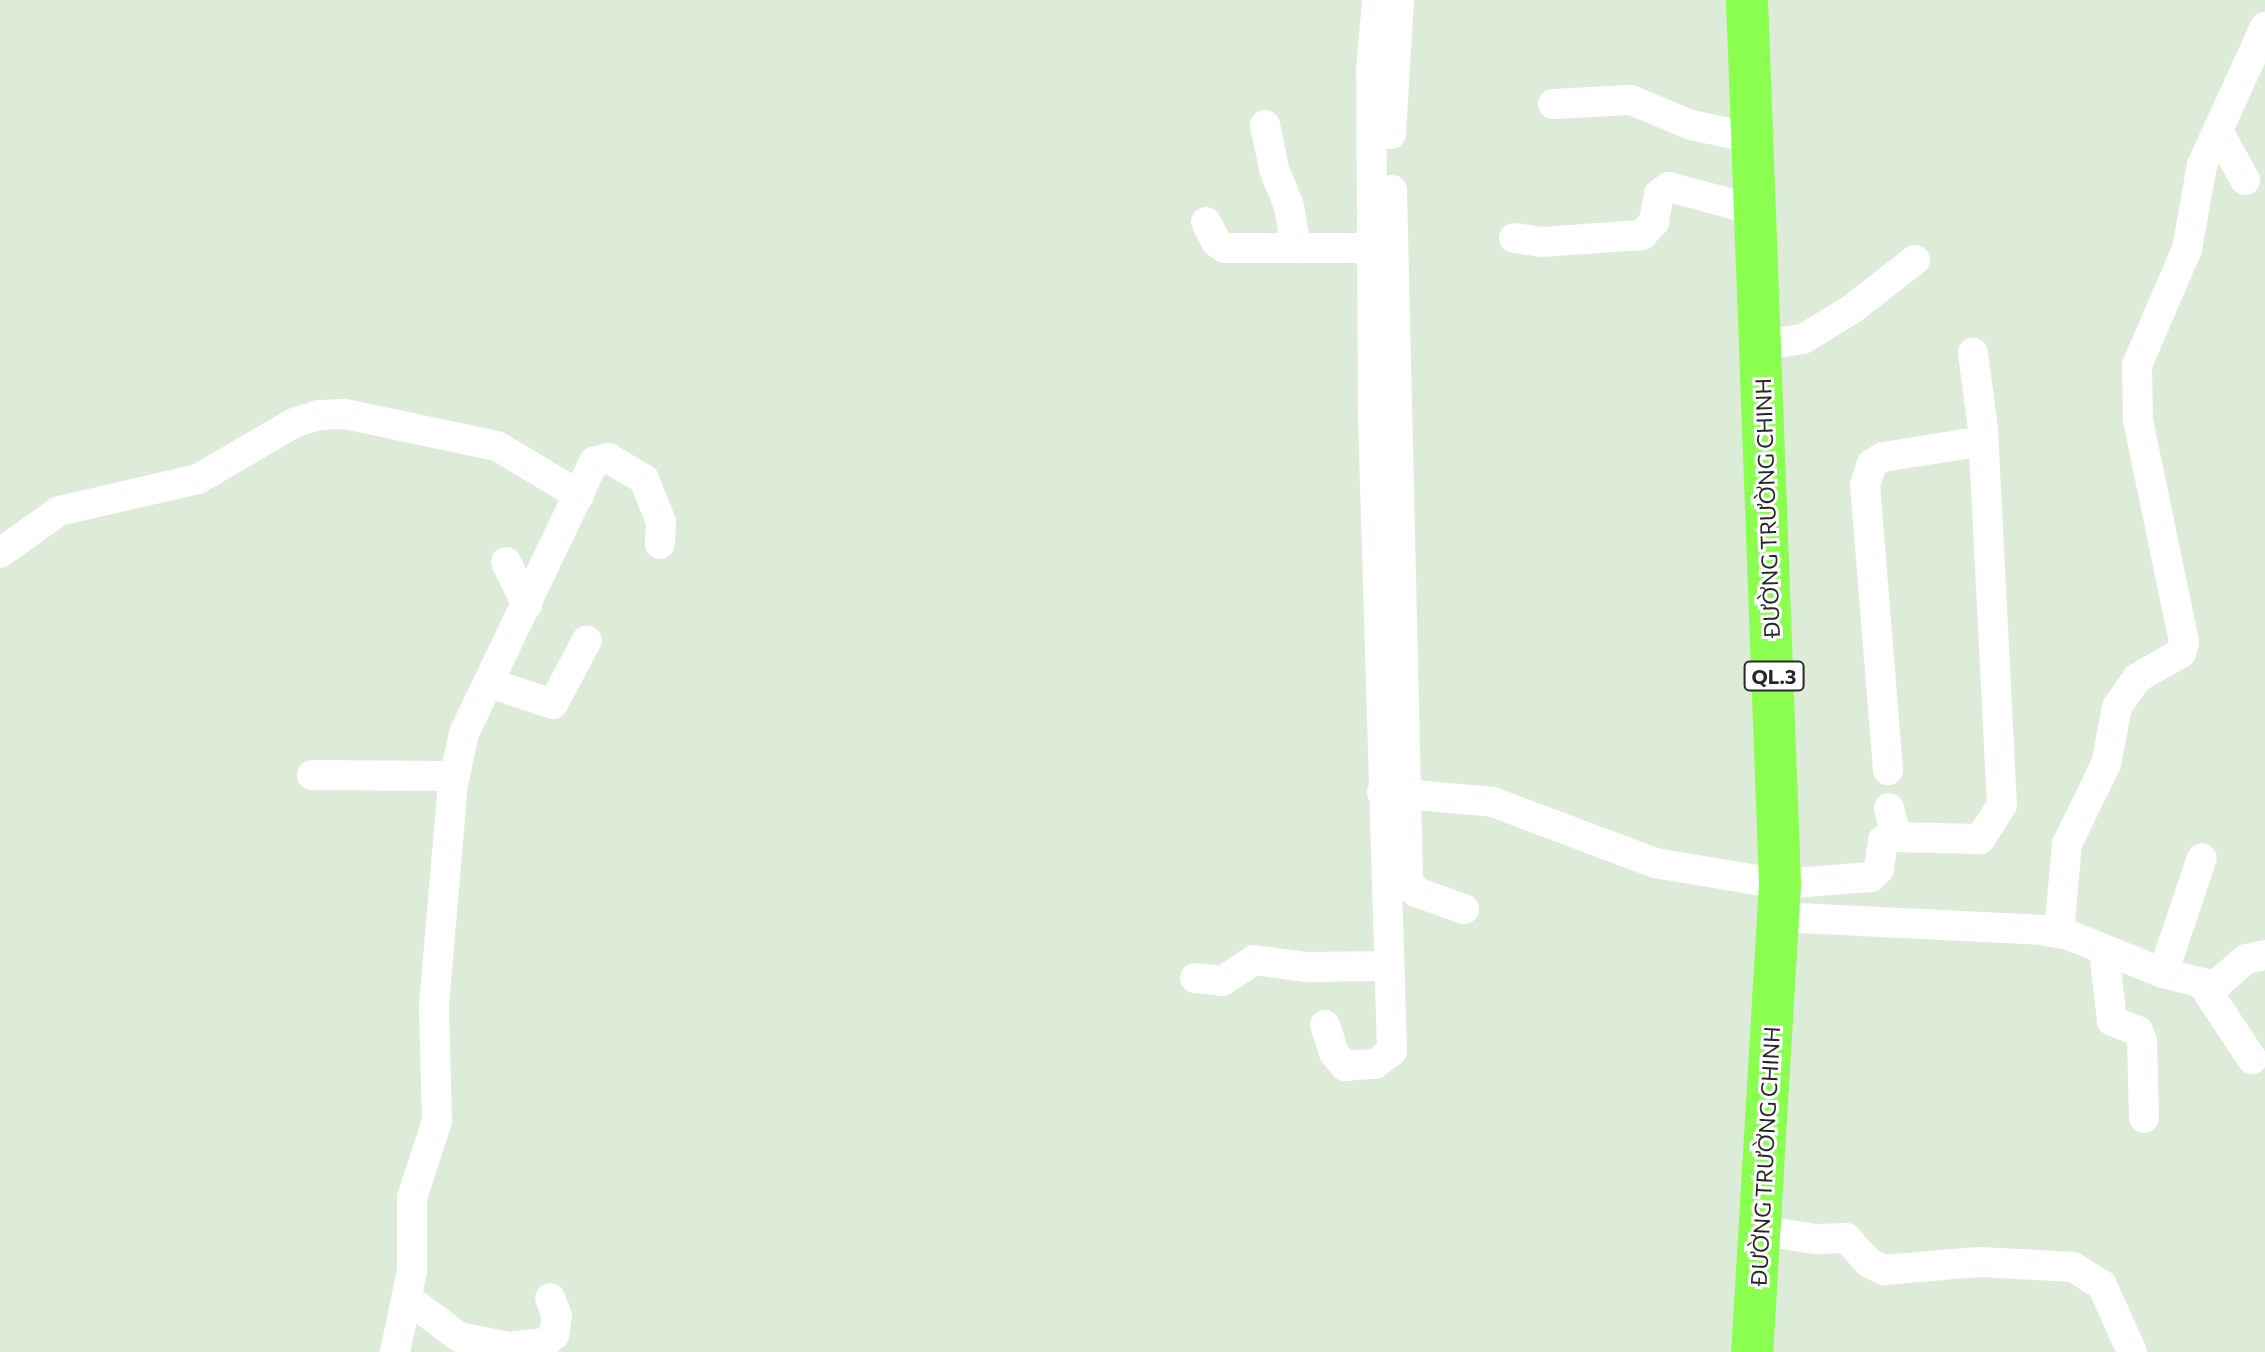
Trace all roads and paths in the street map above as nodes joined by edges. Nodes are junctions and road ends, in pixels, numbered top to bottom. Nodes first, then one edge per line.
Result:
1 (1377, 0) edge
2 (1399, 0) edge
3 (1747, 0) edge
4 (2265, 27) edge
5 (1553, 104) dead end
6 (1265, 125) dead end
7 (2218, 131) junction
8 (1752, 138) junction
9 (2245, 180) dead end
10 (1755, 210) junction
11 (1206, 222) dead end
12 (1514, 238) dead end
13 (1296, 248) junction
14 (1372, 248) junction
15 (1915, 260) dead end
16 (1761, 345) junction
17 (1973, 353) dead end
18 (1385, 419) junction
19 (1984, 441) junction
20 (579, 495) junction
21 (660, 544) dead end
22 (0, 553) edge
23 (506, 562) dead end
24 (527, 605) junction
25 (587, 640) dead end
26 (489, 683) junction
27 (1888, 770) dead end
28 (312, 775) dead end
29 (454, 776) junction
30 (1395, 792) junction
31 (2202, 858) dead end
32 (1779, 901) junction
33 (1464, 909) dead end
34 (2059, 933) junction
35 (2104, 951) junction
36 (2265, 955) edge
37 (1389, 966) junction
38 (2163, 973) junction
39 (1195, 978) dead end
40 (2203, 985) junction
41 (1325, 1025) dead end
42 (2252, 1059) dead end
43 (2144, 1118) dead end
44 (1763, 1231) junction
45 (407, 1298) junction
46 (550, 1298) dead end
47 (395, 1352) edge
48 (1752, 1352) edge
49 (2132, 1352) edge

1 - 14 street
2 - 18 street
3 - 8 highway, ĐƯỜNG TRƯỜNG CHINH / QL.3
4 - 7 street
5 - 8 street
6 - 13 street
7 - 9 street
7 - 34 street
8 - 10 highway, ĐƯỜNG TRƯỜNG CHINH / QL.3
10 - 12 street
10 - 16 highway, ĐƯỜNG TRƯỜNG CHINH / QL.3
11 - 13 street
13 - 14 street
14 - 18 street
15 - 16 street
16 - 32 highway, ĐƯỜNG TRƯỜNG CHINH / QL.3
17 - 19 street
18 - 30 street
19 - 27 street
19 - 32 street
20 - 21 street
20 - 22 street
20 - 24 street
23 - 24 street
24 - 26 street
25 - 26 street
26 - 29 street
28 - 29 street
29 - 45 street
30 - 32 street
30 - 33 street
30 - 37 street
31 - 38 street
32 - 34 street
32 - 44 highway, ĐƯỜNG TRƯỜNG CHINH / QL.3
34 - 35 street
35 - 38 street
35 - 43 street
36 - 40 street
37 - 39 street
37 - 41 street
38 - 40 street
40 - 42 street
44 - 48 highway, ĐƯỜNG TRƯỜNG CHINH / QL.3
44 - 49 street
45 - 46 street
45 - 47 street

